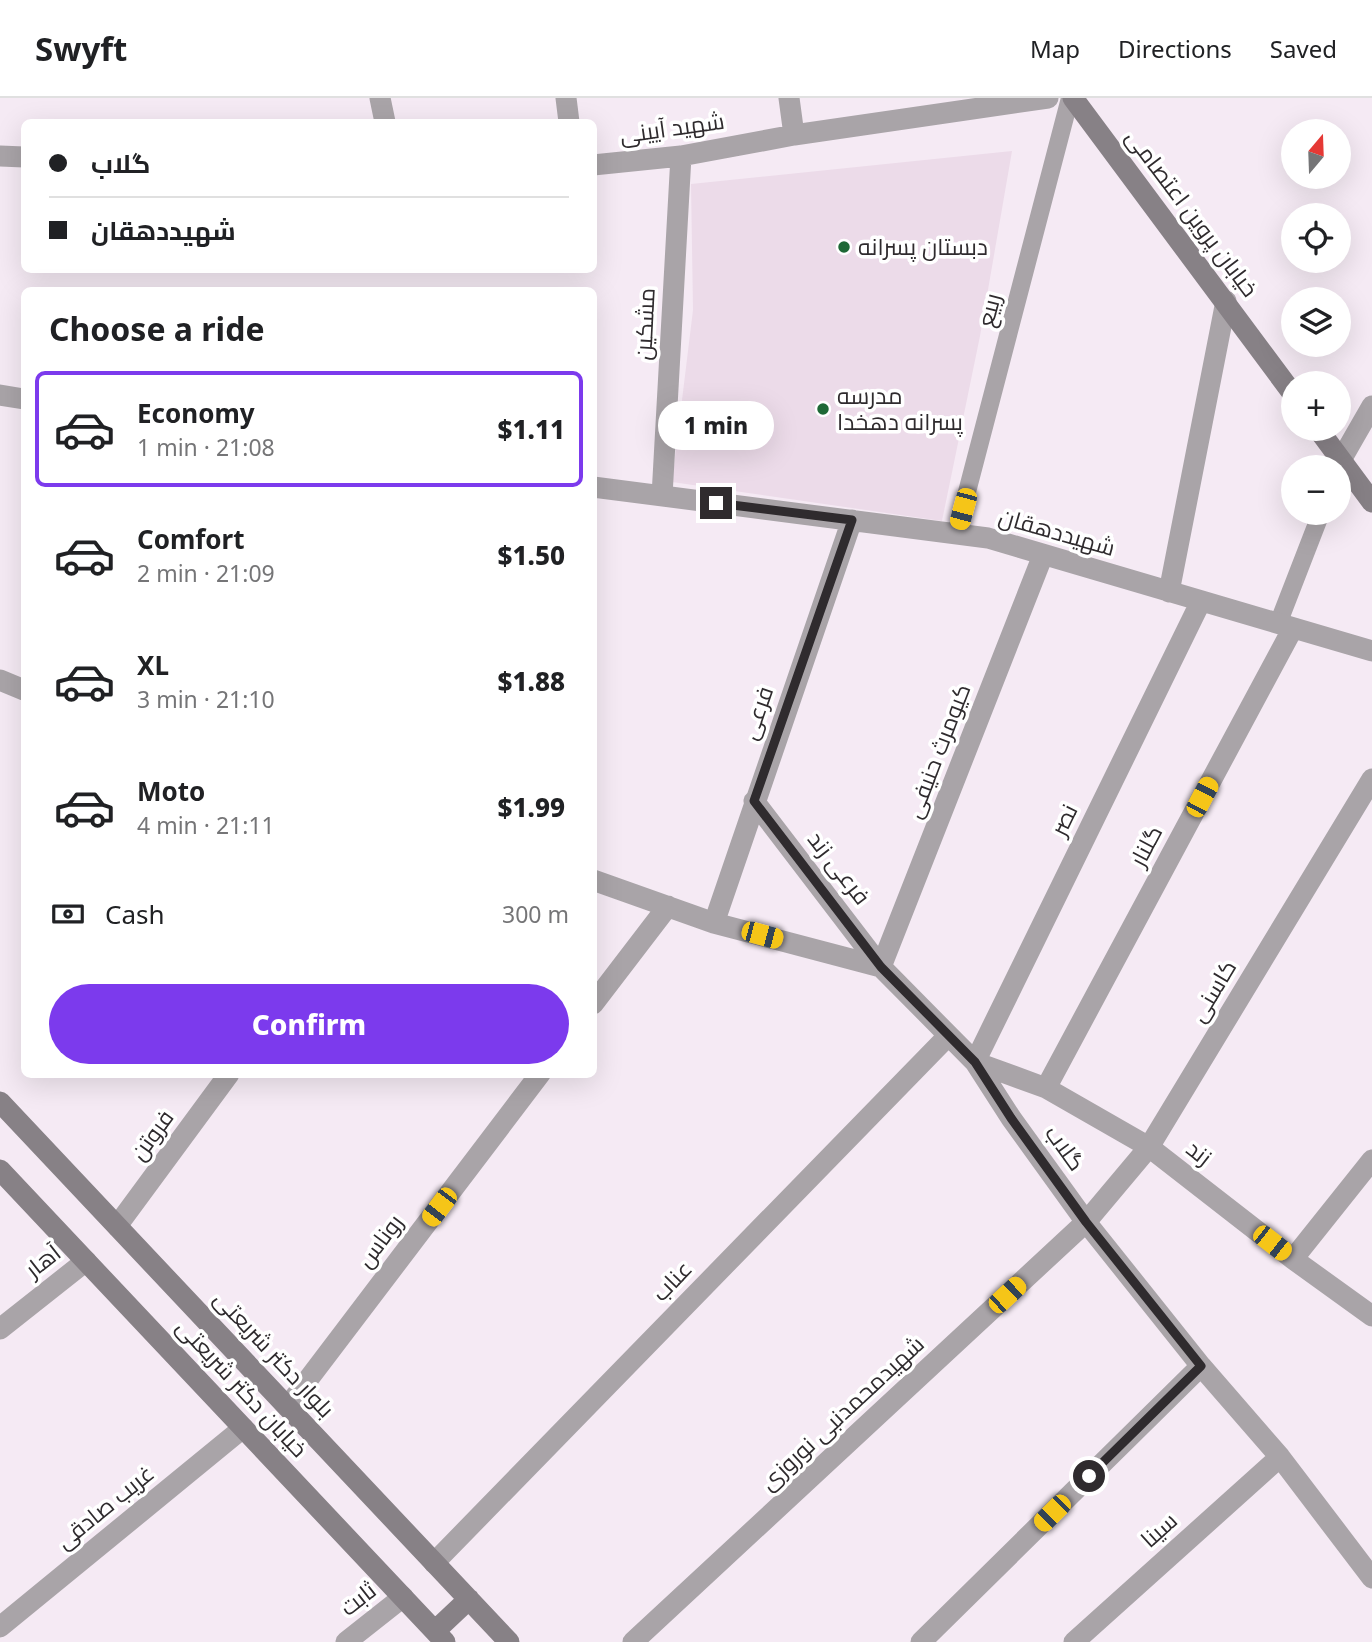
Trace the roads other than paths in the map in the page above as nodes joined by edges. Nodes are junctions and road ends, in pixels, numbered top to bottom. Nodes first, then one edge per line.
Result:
1 (380, 98) edge
2 (566, 98) edge
3 (789, 98) edge
4 (1048, 98) edge
5 (1071, 98) edge
6 (384, 119) edge
7 (569, 119) edge
8 (794, 135) junction
9 (0, 156) edge
10 (681, 156) junction
11 (21, 157) edge
12 (597, 165) edge
13 (1226, 301) junction
14 (1281, 377) edge
15 (0, 395) edge
16 (21, 398) edge
17 (1372, 406) edge
18 (1344, 455) edge
19 (1351, 478) edge
20 (597, 488) edge
21 (662, 496) junction
22 (1372, 502) edge
23 (852, 520) junction
24 (1317, 525) edge
25 (956, 534) junction
26 (1043, 555) junction
27 (1169, 592) junction
28 (1200, 601) junction
29 (1286, 626) junction
30 (1372, 651) edge
31 (0, 680) edge
32 (21, 690) edge
33 (1372, 779) edge
34 (754, 801) junction
35 (597, 881) edge
36 (668, 906) junction
37 (715, 923) junction
38 (881, 967) junction
39 (597, 999) edge
40 (948, 1037) junction
41 (975, 1062) junction
42 (226, 1078) edge
43 (537, 1078) edge
44 (1046, 1088) junction
45 (0, 1102) edge
46 (1149, 1147) junction
47 (1372, 1160) edge
48 (0, 1170) edge
49 (1086, 1222) junction
50 (117, 1226) junction
51 (1293, 1259) junction
52 (86, 1261) junction
53 (1372, 1316) edge
54 (0, 1329) edge
55 (1201, 1366) junction
56 (288, 1406) junction
57 (243, 1428) junction
58 (1280, 1457) junction
59 (434, 1563) junction
60 (1372, 1578) edge
61 (403, 1597) junction
62 (469, 1599) junction
63 (0, 1627) edge
64 (440, 1637) edge
65 (346, 1642) edge
66 (509, 1642) edge
67 (633, 1642) edge
68 (921, 1642) edge
69 (1074, 1642) edge

1 - 6 street
2 - 7 street
3 - 8 street
4 - 8 street, شهید آیینی
5 - 13 main road, خیابان پروین اعتصامی
5 - 25 lane, ربیع
8 - 10 street, شهید آیینی
9 - 11 street
10 - 12 street, شهید آیینی
10 - 21 street, مشکین
13 - 14 main road, خیابان پروین اعتصامی
13 - 27 street
15 - 16 street
17 - 18 street
19 - 22 main road
20 - 21 street, شهیددهقان
21 - 23 street, شهیددهقان
23 - 25 street, شهیددهقان
23 - 34 street, فرعی
24 - 29 lane, گلنار
25 - 26 street, شهیددهقان
26 - 27 street, شهیددهقان
26 - 38 street, کیومرث حنیفی
27 - 28 street, شهیددهقان
28 - 29 street, شهیددهقان
28 - 41 street, نصر
29 - 30 street, شهیددهقان
29 - 44 street, گلنار
31 - 32 street
33 - 46 street, کاسنی
34 - 37 street, فرعی
34 - 38 street, فرعی زند
35 - 36 street
36 - 37 street
36 - 39 street
37 - 38 street
38 - 40 street, گلاب
40 - 41 street, گلاب
40 - 59 street, عناب
41 - 44 street, زند
41 - 49 street, گلاب
42 - 50 street, فروتن
43 - 56 street, روناس
44 - 46 street, زند
45 - 50 main road, بلوار دکتر شریعتی
46 - 49 street, کاسنی
46 - 51 street, زند
47 - 51 street
48 - 52 main road, خیابان دکتر شریعتی
49 - 55 street, گلاب
49 - 67 street, شهیدمحمدنبی نوروزی
50 - 56 main road, بلوار دکتر شریعتی
51 - 53 street, زند
52 - 54 street, آهار
52 - 57 main road, خیابان دکتر شریعتی
55 - 58 street, گلاب
55 - 68 street
56 - 59 main road, بلوار دکتر شریعتی
57 - 61 main road, خیابان دکتر شریعتی
57 - 63 street, غریب صادقی
58 - 60 street, گلاب
58 - 69 street, سینا
59 - 62 main road, بلوار دکتر شریعتی
61 - 64 main road, خیابان دکتر شریعتی
61 - 65 street, ثابت
62 - 64 main road
62 - 66 main road, بلوار دکتر شریعتی

